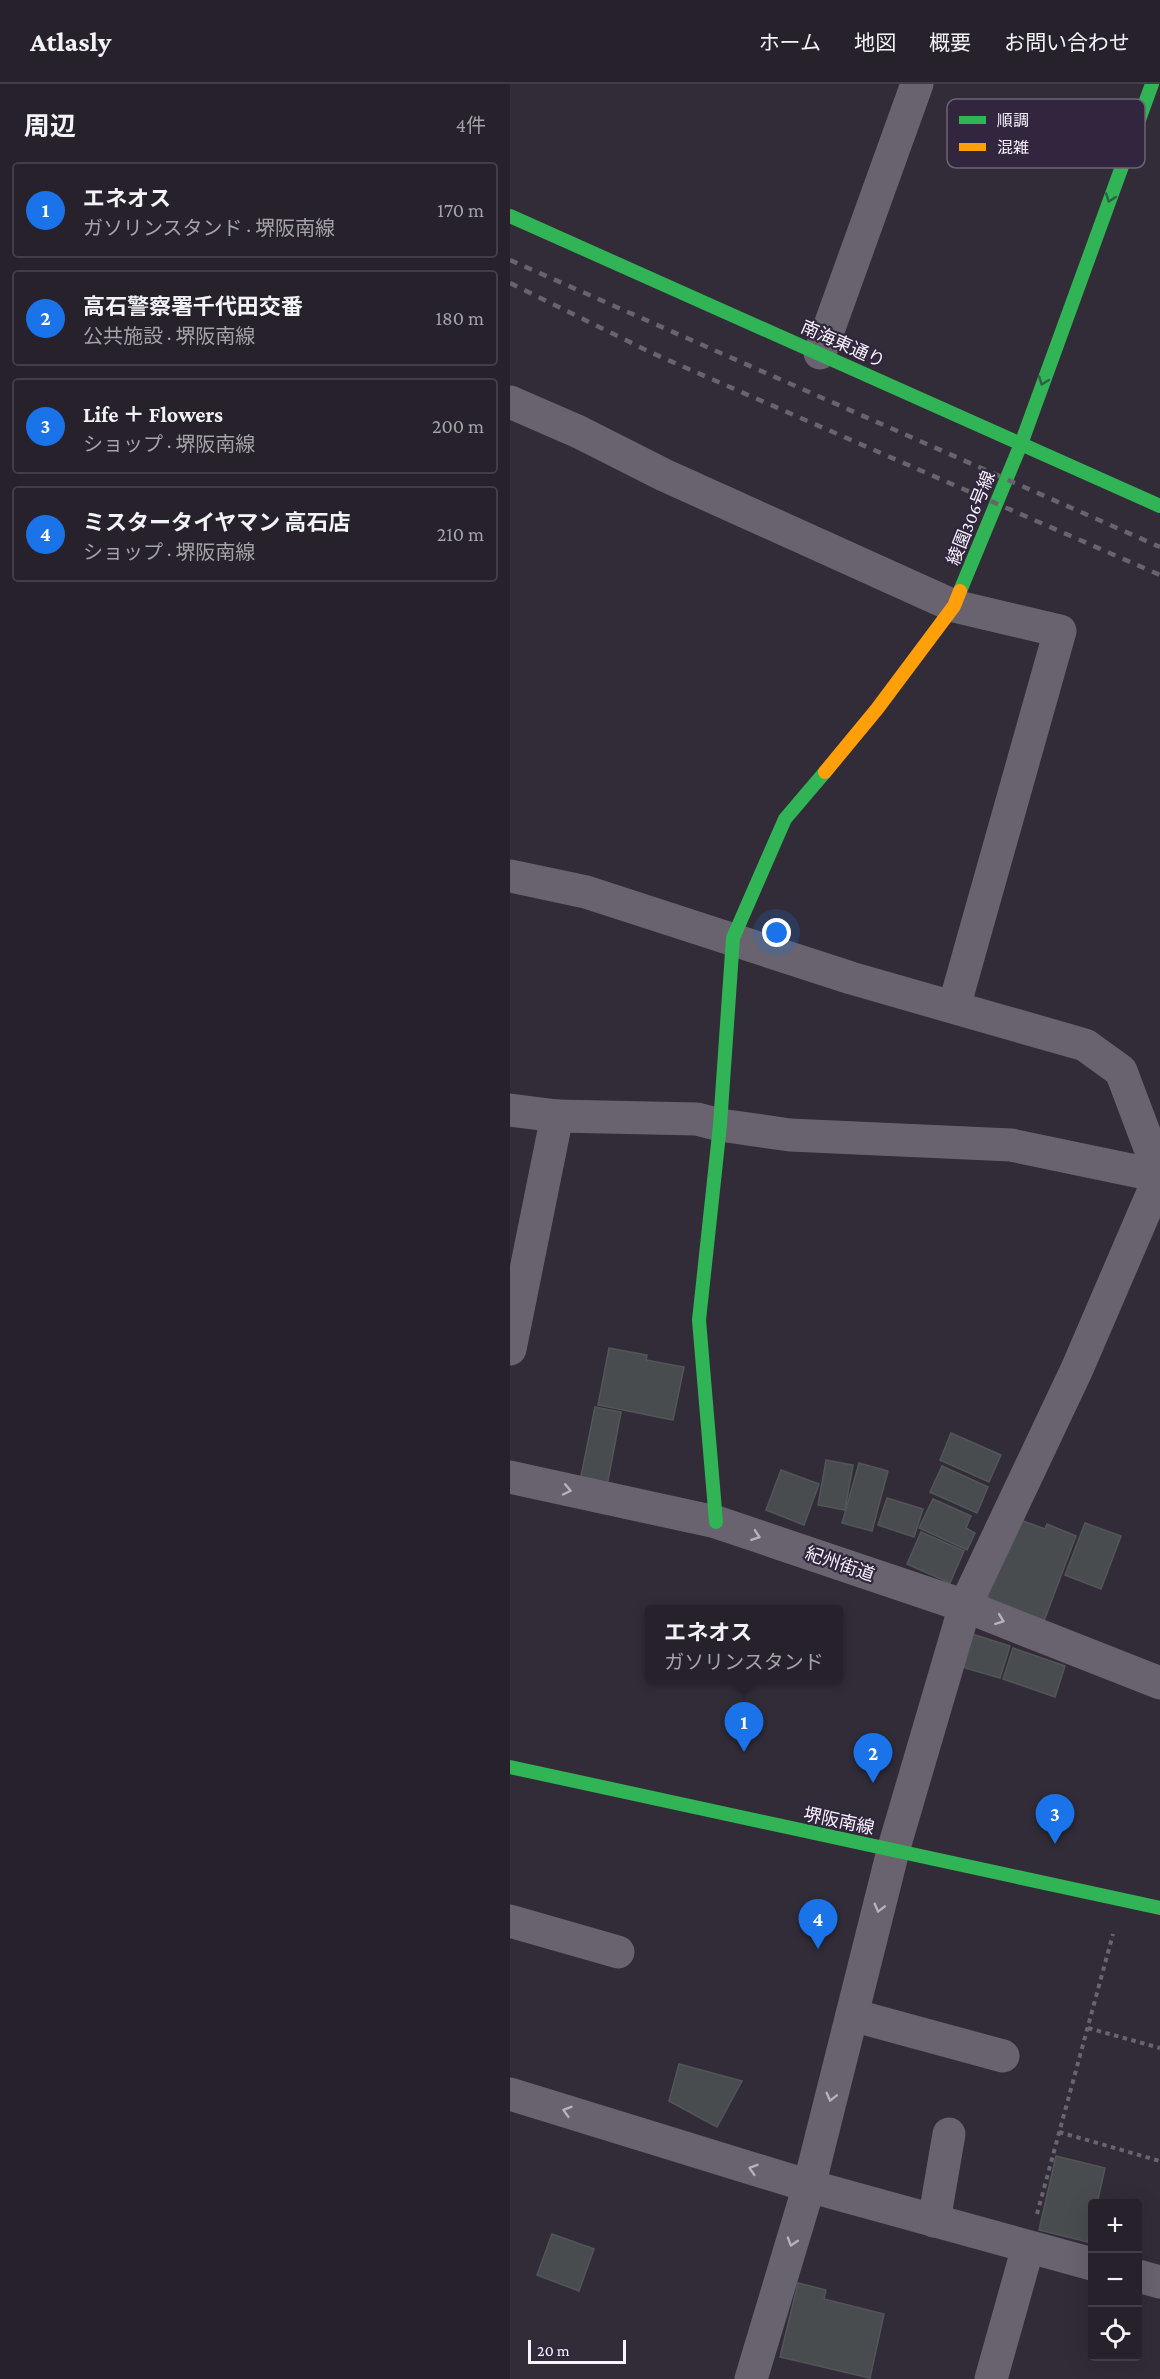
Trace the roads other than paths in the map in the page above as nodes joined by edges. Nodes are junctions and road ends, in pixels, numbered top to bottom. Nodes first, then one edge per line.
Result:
1 (917, 84) edge
2 (1152, 84) edge
3 (1145, 103) edge
4 (1121, 168) edge
5 (510, 216) edge
6 (820, 353) junction
7 (510, 402) edge
8 (1021, 444) junction
9 (1160, 506) edge
10 (954, 606) junction
11 (510, 876) edge
12 (733, 938) junction
13 (954, 1007) junction
14 (510, 1110) edge
15 (557, 1116) junction
16 (720, 1125) junction
17 (1160, 1176) edge
18 (510, 1349) edge
19 (511, 1481) edge
20 (716, 1522) junction
21 (965, 1606) junction
22 (1160, 1683) edge
23 (510, 1767) edge
24 (893, 1851) junction
25 (1160, 1908) edge
26 (510, 1921) edge
27 (618, 1952) dead end
28 (852, 2015) junction
29 (1003, 2056) dead end
30 (510, 2094) edge
31 (949, 2134) dead end
32 (809, 2186) junction
33 (934, 2221) junction
34 (1028, 2247) junction
35 (1088, 2263) edge
36 (1142, 2277) edge
37 (1160, 2282) edge
38 (752, 2379) edge
39 (991, 2379) edge

1 - 6 street
2 -> 3 street, 綾園306号線
4 -> 8 street, 綾園306号線
5 - 6 street, 南海東通り
6 - 8 street, 南海東通り
7 - 10 street
8 - 9 street, 南海東通り
8 - 10 street, 綾園306号線
10 - 12 street, 綾園306号線
10 - 13 street
11 - 12 street
12 - 13 street
12 - 16 street, 綾園306号線
13 - 17 street
14 - 15 street
15 - 16 street
15 - 18 street
16 - 17 street
16 - 20 street, 綾園306号線
17 - 21 street
19 -> 20 street, 紀州街道
20 -> 21 street, 紀州街道
21 -> 22 street, 紀州街道
21 - 24 street
23 - 24 street, 堺阪南線
24 - 25 street, 堺阪南線
24 -> 28 street
26 - 27 street
28 - 29 street
28 -> 32 street
32 -> 30 street
31 - 33 street
32 - 33 street
32 -> 38 street
33 - 34 street
34 - 35 street
34 - 39 street
36 - 37 street

